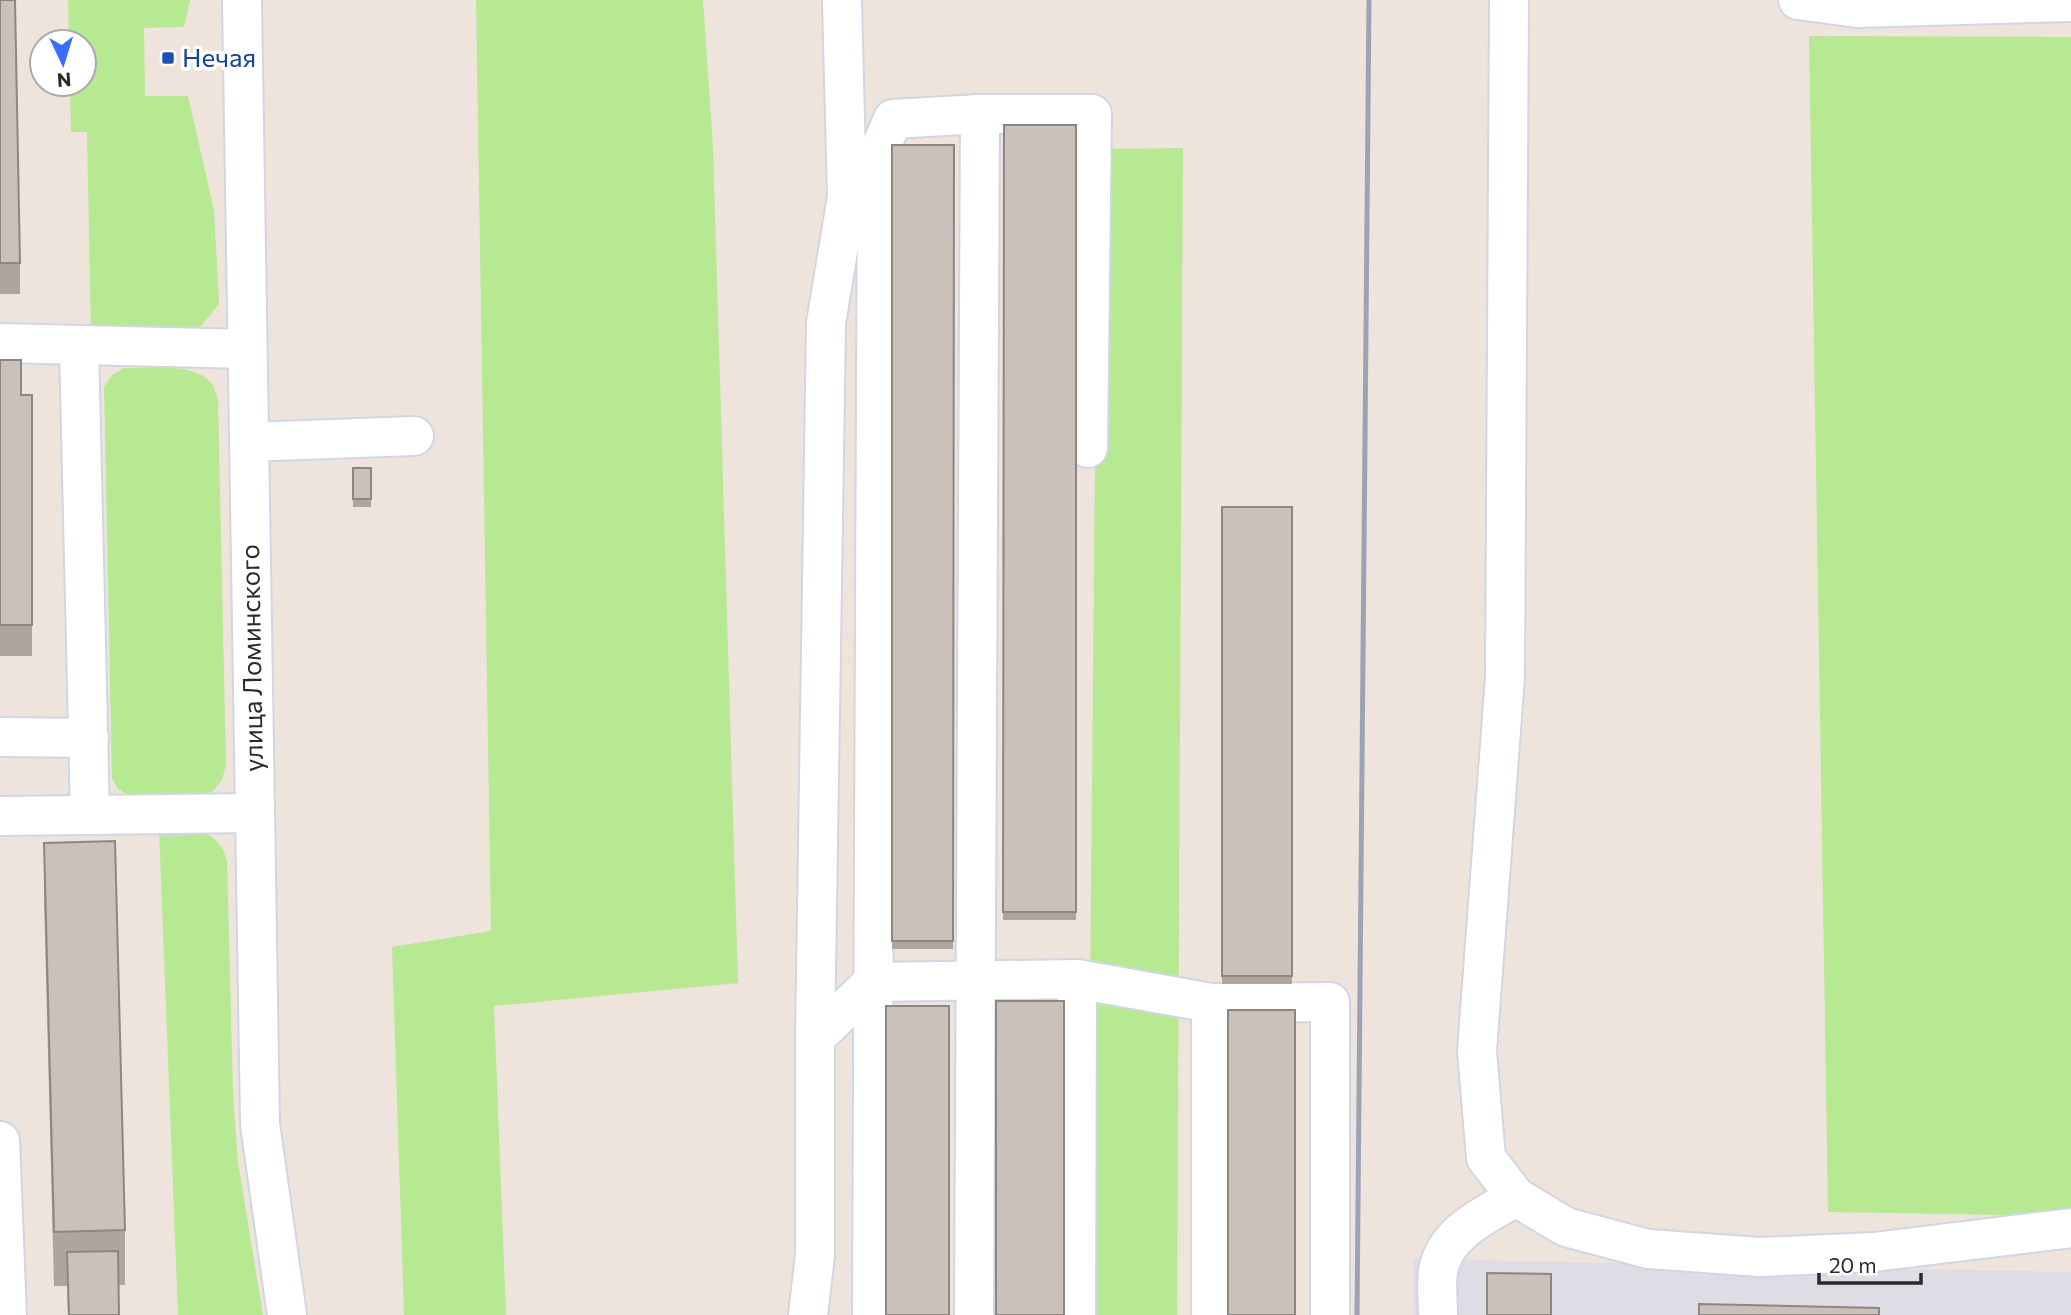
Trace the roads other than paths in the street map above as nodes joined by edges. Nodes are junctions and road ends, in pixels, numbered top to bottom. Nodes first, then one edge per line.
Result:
1 (242, 0) edge
2 (842, 0) edge
3 (1508, 0) edge
4 (1798, 0) edge
5 (2071, 2) edge
6 (1857, 4) edge
7 (980, 114) junction
8 (0, 343) edge
9 (79, 345) junction
10 (247, 349) junction
11 (414, 436) dead end
12 (249, 442) junction
13 (1088, 448) dead end
14 (0, 737) edge
15 (89, 738) junction
16 (255, 813) junction
17 (0, 816) edge
18 (90, 816) junction
19 (975, 979) junction
20 (1077, 979) junction
21 (873, 982) junction
22 (1211, 1003) junction
23 (815, 1038) junction
24 (0, 1141) edge
25 (873, 1143) junction
26 (815, 1148) junction
27 (1516, 1197) junction
28 (2071, 1228) edge
29 (8, 1315) edge
30 (287, 1315) edge
31 (808, 1315) edge
32 (872, 1315) edge
33 (974, 1315) edge
34 (1076, 1315) edge
35 (1211, 1315) edge
36 (1331, 1315) edge
37 (1438, 1315) edge

1 - 10 street, улица Ломинского
2 - 23 street
3 - 27 street
4 - 6 street
5 - 6 street
7 - 13 street
7 - 19 street
7 - 21 street
8 - 9 street
9 - 10 street
9 - 15 street
10 - 12 street, улица Ломинского
11 - 12 street
12 - 16 street, улица Ломинского
14 - 15 street
15 - 18 street
16 - 18 street
16 - 30 street, улица Ломинского
17 - 18 street
19 - 20 street
19 - 21 street
19 - 33 street
20 - 22 street
20 - 34 street
21 - 23 street
21 - 25 street
22 - 35 street
22 - 36 street
23 - 26 street
24 - 29 street
25 - 26 street
25 - 32 street
26 - 31 street
27 - 28 street
27 - 37 street

